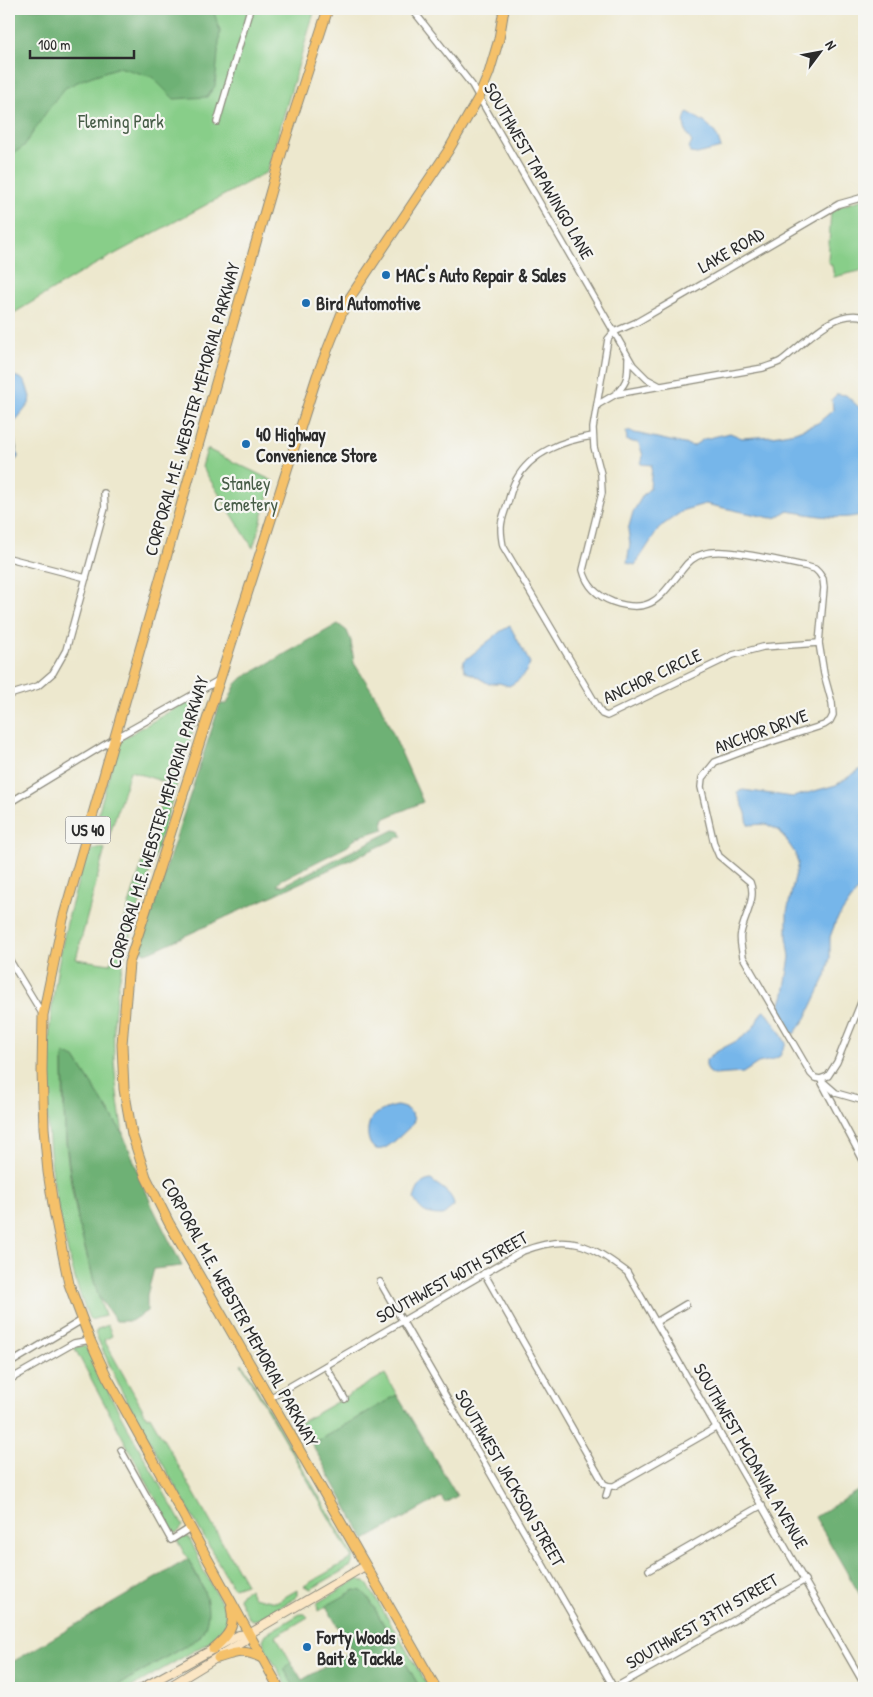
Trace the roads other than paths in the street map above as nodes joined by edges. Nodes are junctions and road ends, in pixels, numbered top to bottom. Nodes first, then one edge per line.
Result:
1 (250, 9) edge
2 (328, 9) edge
3 (412, 9) edge
4 (504, 9) edge
5 (479, 96) junction
6 (217, 122) dead end
7 (864, 197) edge
8 (864, 317) edge
9 (614, 332) junction
10 (628, 357) junction
11 (660, 386) junction
12 (616, 394) junction
13 (598, 405) junction
14 (593, 436) junction
15 (104, 493) dead end
16 (9, 558) edge
17 (86, 578) junction
18 (819, 643) junction
19 (219, 680) junction
20 (9, 695) edge
21 (114, 739) junction
22 (9, 803) edge
23 (9, 959) edge
24 (864, 995) edge
25 (44, 1015) junction
26 (820, 1079) junction
27 (864, 1100) edge
28 (864, 1162) edge
29 (599, 1252) joint
30 (484, 1273) junction
31 (380, 1282) dead end
32 (686, 1304) dead end
33 (82, 1320) junction
34 (402, 1321) junction
35 (656, 1322) junction
36 (90, 1340) junction
37 (9, 1364) edge
38 (326, 1366) junction
39 (15, 1376) junction
40 (9, 1380) edge
41 (270, 1398) junction
42 (346, 1399) dead end
43 (717, 1428) junction
44 (121, 1450) dead end
45 (608, 1486) junction
46 (606, 1496) dead end
47 (762, 1504) junction
48 (190, 1528) junction
49 (365, 1566) junction
50 (649, 1570) dead end
51 (805, 1580) junction
52 (229, 1598) junction
53 (249, 1634) junction
54 (213, 1649) junction
55 (218, 1658) junction
56 (262, 1658) junction
57 (864, 1684) edge
58 (142, 1688) edge
59 (168, 1688) edge
60 (279, 1688) edge
61 (436, 1688) edge
62 (614, 1688) edge

1 - 6 street
2 - 21 main road, CORPORAL M.E. WEBSTER MEMORIAL PARKWAY / US 40
3 - 5 street, SOUTHWEST TAPAWINGO LANE
4 - 5 main road, CORPORAL M.E. WEBSTER MEMORIAL PARKWAY
5 - 9 street, SOUTHWEST TAPAWINGO LANE
5 - 19 main road, CORPORAL M.E. WEBSTER MEMORIAL PARKWAY
7 - 9 street, LAKE ROAD
8 - 11 street
9 - 10 street, SOUTHWEST TAPAWINGO LANE
9 - 13 street, ANCHOR DRIVE
10 - 11 street
10 - 12 street
11 - 12 street
12 - 13 street
13 - 14 street, ANCHOR DRIVE
14 - 18 street, ANCHOR DRIVE
14 - 18 street, ANCHOR CIRCLE
15 - 17 street
16 - 17 street
17 - 20 street
18 - 26 street, ANCHOR DRIVE
19 - 21 street
19 - 41 main road, CORPORAL M.E. WEBSTER MEMORIAL PARKWAY
21 - 22 street
21 - 25 main road, CORPORAL M.E. WEBSTER MEMORIAL PARKWAY / US 40
23 - 25 street
24 - 26 street
25 - 33 main road, CORPORAL M.E. WEBSTER MEMORIAL PARKWAY / US 40
26 - 27 street
26 - 28 street
29 - 30 street, SOUTHWEST 40TH STREET
29 - 35 street, SOUTHWEST MCDANIAL AVENUE
30 - 34 street, SOUTHWEST 40TH STREET
30 - 45 street
31 - 34 street, SOUTHWEST JACKSON STREET
32 - 35 street
33 - 36 main road, CORPORAL M.E. WEBSTER MEMORIAL PARKWAY / US 40
33 - 37 street
34 - 38 street, SOUTHWEST 40TH STREET
34 - 62 street, SOUTHWEST JACKSON STREET
35 - 43 street, SOUTHWEST MCDANIAL AVENUE
36 - 39 street
36 - 48 main road, CORPORAL M.E. WEBSTER MEMORIAL PARKWAY / US 40
37 - 39 street
38 - 41 street, SOUTHWEST 40TH STREET
38 - 42 street
39 - 40 street
41 - 49 main road, CORPORAL M.E. WEBSTER MEMORIAL PARKWAY
43 - 45 street
43 - 47 street, SOUTHWEST MCDANIAL AVENUE
44 - 48 street
45 - 46 street
47 - 50 street
47 - 51 street, SOUTHWEST MCDANIAL AVENUE
48 - 52 main road, CORPORAL M.E. WEBSTER MEMORIAL PARKWAY / US 40
49 - 53 main road
49 - 61 main road, CORPORAL M.E. WEBSTER MEMORIAL PARKWAY
51 - 57 street, SOUTHWEST MCDANIAL AVENUE
51 - 62 street, SOUTHWEST 37TH STREET
52 - 53 main road, CORPORAL M.E. WEBSTER MEMORIAL PARKWAY / US 40
52 - 54 main road
53 - 54 main road
53 - 55 main road
53 - 56 main road, CORPORAL M.E. WEBSTER MEMORIAL PARKWAY / US 40
54 - 58 main road
55 - 56 main road
55 - 59 main road
56 - 60 main road, CORPORAL M.E. WEBSTER MEMORIAL PARKWAY / US 40

